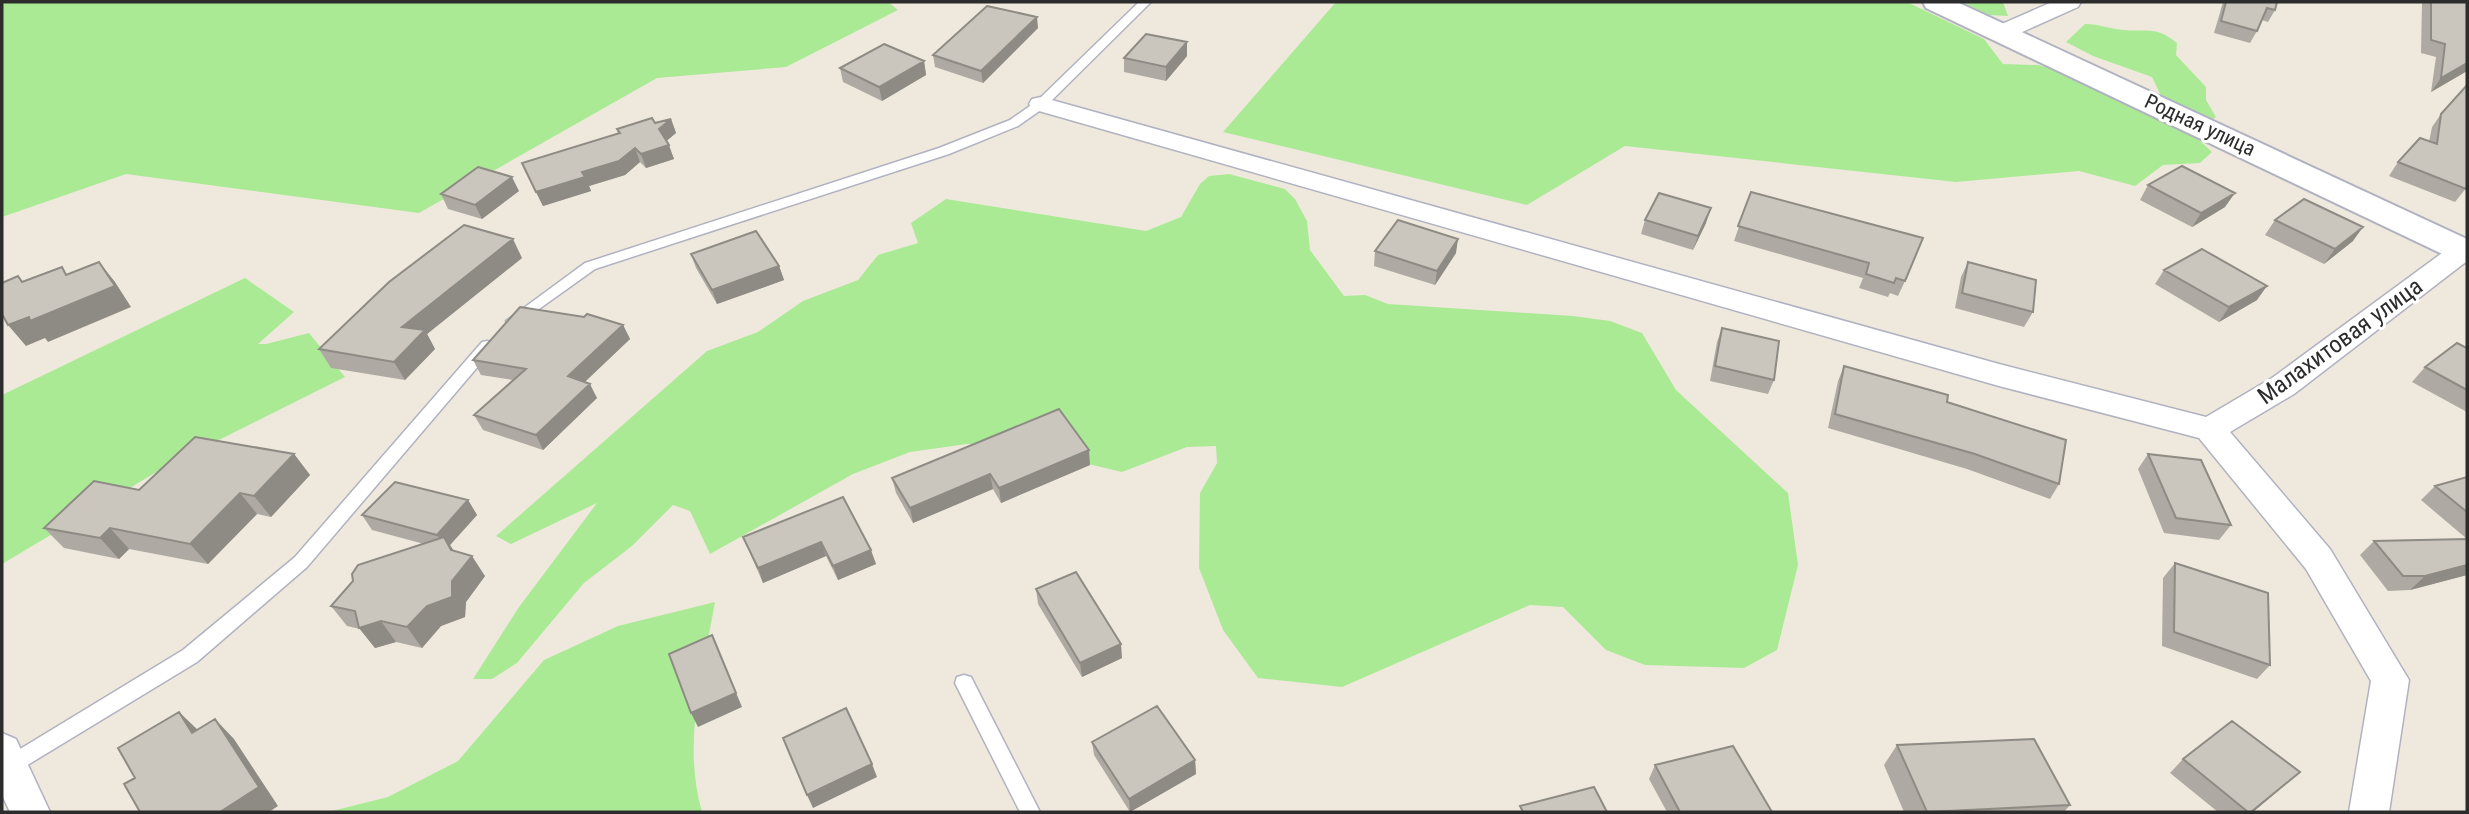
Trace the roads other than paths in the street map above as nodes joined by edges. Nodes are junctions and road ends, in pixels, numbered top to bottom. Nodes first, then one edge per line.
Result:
1 (1145, 2) edge
2 (1936, 2) edge
3 (2070, 2) edge
4 (2003, 32) junction
5 (1041, 104) junction
6 (2467, 250) edge
7 (2210, 429) junction
8 (964, 683) dead end
9 (6, 759) edge
10 (30, 812) edge
11 (1030, 812) edge
12 (2369, 812) edge

1 - 5 lane
2 - 4 street, Родная улица
3 - 4 street
4 - 6 street, Родная улица
5 - 7 street
5 - 9 lane
6 - 7 street, Малахитовая улица
7 - 12 street
8 - 11 lane
9 - 10 street

